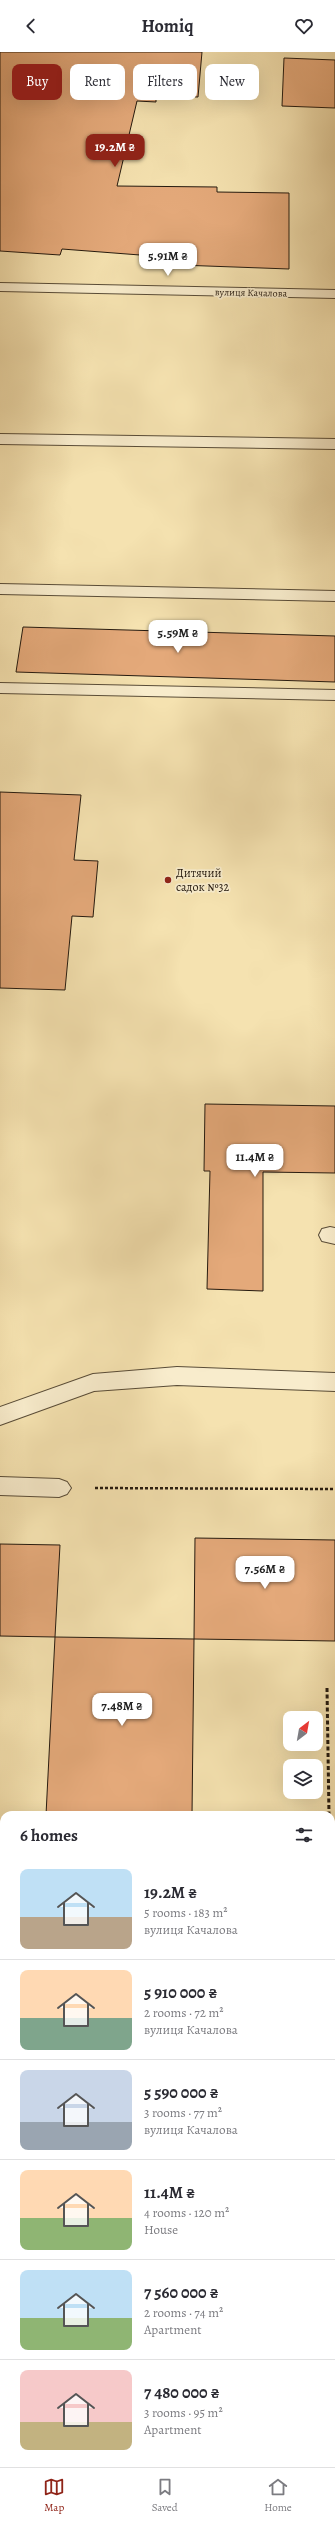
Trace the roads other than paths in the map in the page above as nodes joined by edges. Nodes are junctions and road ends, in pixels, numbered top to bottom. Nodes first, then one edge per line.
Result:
1 (0, 287) edge
2 (335, 294) edge
3 (0, 439) edge
4 (335, 444) edge
5 (0, 589) edge
6 (335, 596) edge
7 (0, 688) edge
8 (335, 695) edge
9 (335, 1382) edge
10 (0, 1416) edge
11 (0, 1486) edge
12 (59, 1488) road end

1 - 2 street, вулиця Качалова
3 - 4 street
5 - 6 street
7 - 8 street
9 - 10 street
11 - 12 street

